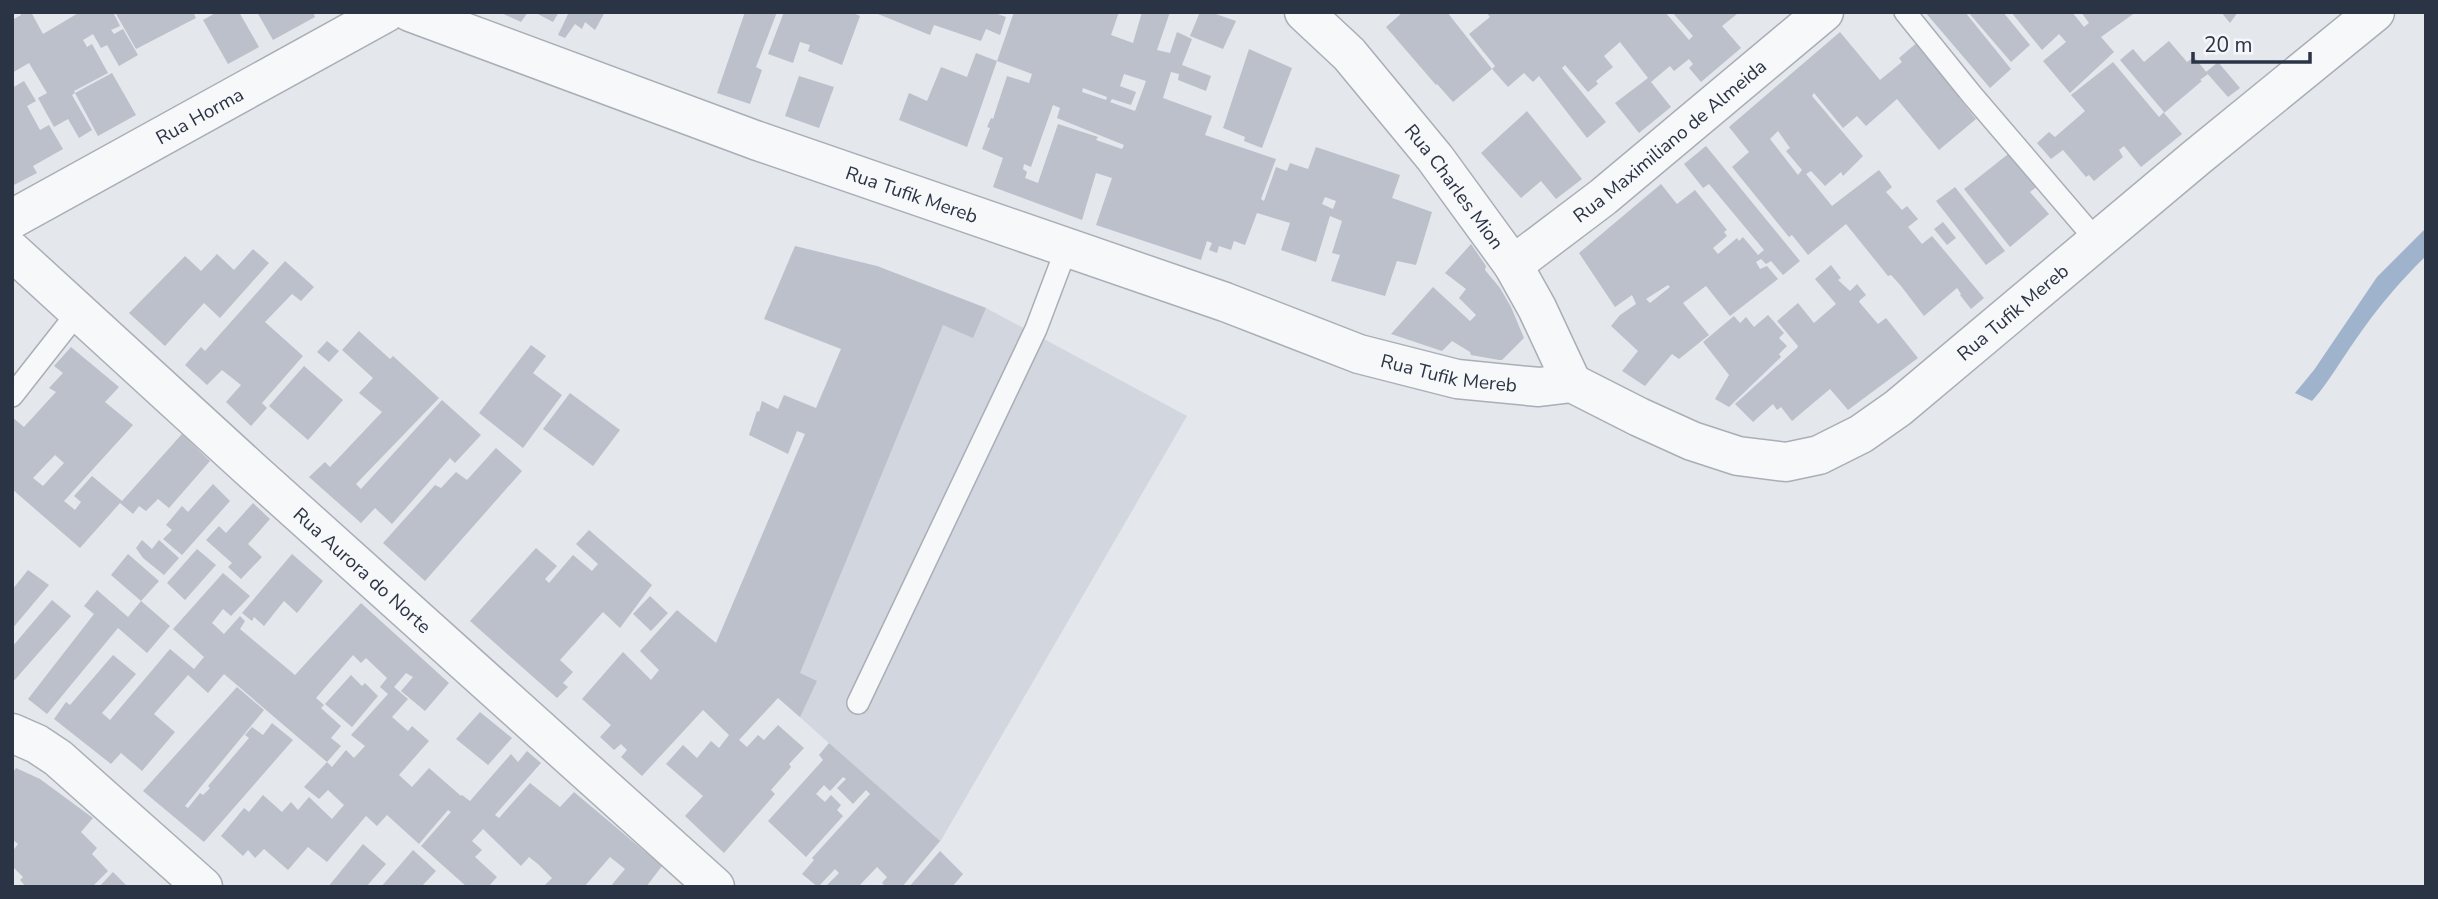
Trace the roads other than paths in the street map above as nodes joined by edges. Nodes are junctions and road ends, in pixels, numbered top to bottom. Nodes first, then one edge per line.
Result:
1 (387, 12) edge
2 (410, 12) edge
3 (1304, 12) edge
4 (1824, 12) edge
5 (1905, 12) edge
6 (2373, 13) edge
7 (12, 219) edge
8 (2097, 241) junction
9 (1067, 247) junction
10 (12, 251) edge
11 (1513, 265) junction
12 (78, 312) junction
13 (1572, 383) junction
14 (12, 396) edge
15 (858, 703) dead end
16 (12, 733) edge
17 (203, 887) edge
18 (715, 887) edge

1 - 7 street, Rua Horma
2 - 9 street, Rua Tufik Mereb
3 - 11 street, Rua Charles Mion
4 - 11 street, Rua Maximiliano de Almeida
5 - 8 lane
6 - 8 street, Rua Tufik Mereb
8 - 13 street, Rua Tufik Mereb
9 - 13 street, Rua Tufik Mereb
9 - 15 lane
10 - 12 street, Rua Aurora do Norte
11 - 13 street, Rua Charles Mion
12 - 14 lane
12 - 18 street, Rua Aurora do Norte
16 - 17 street

